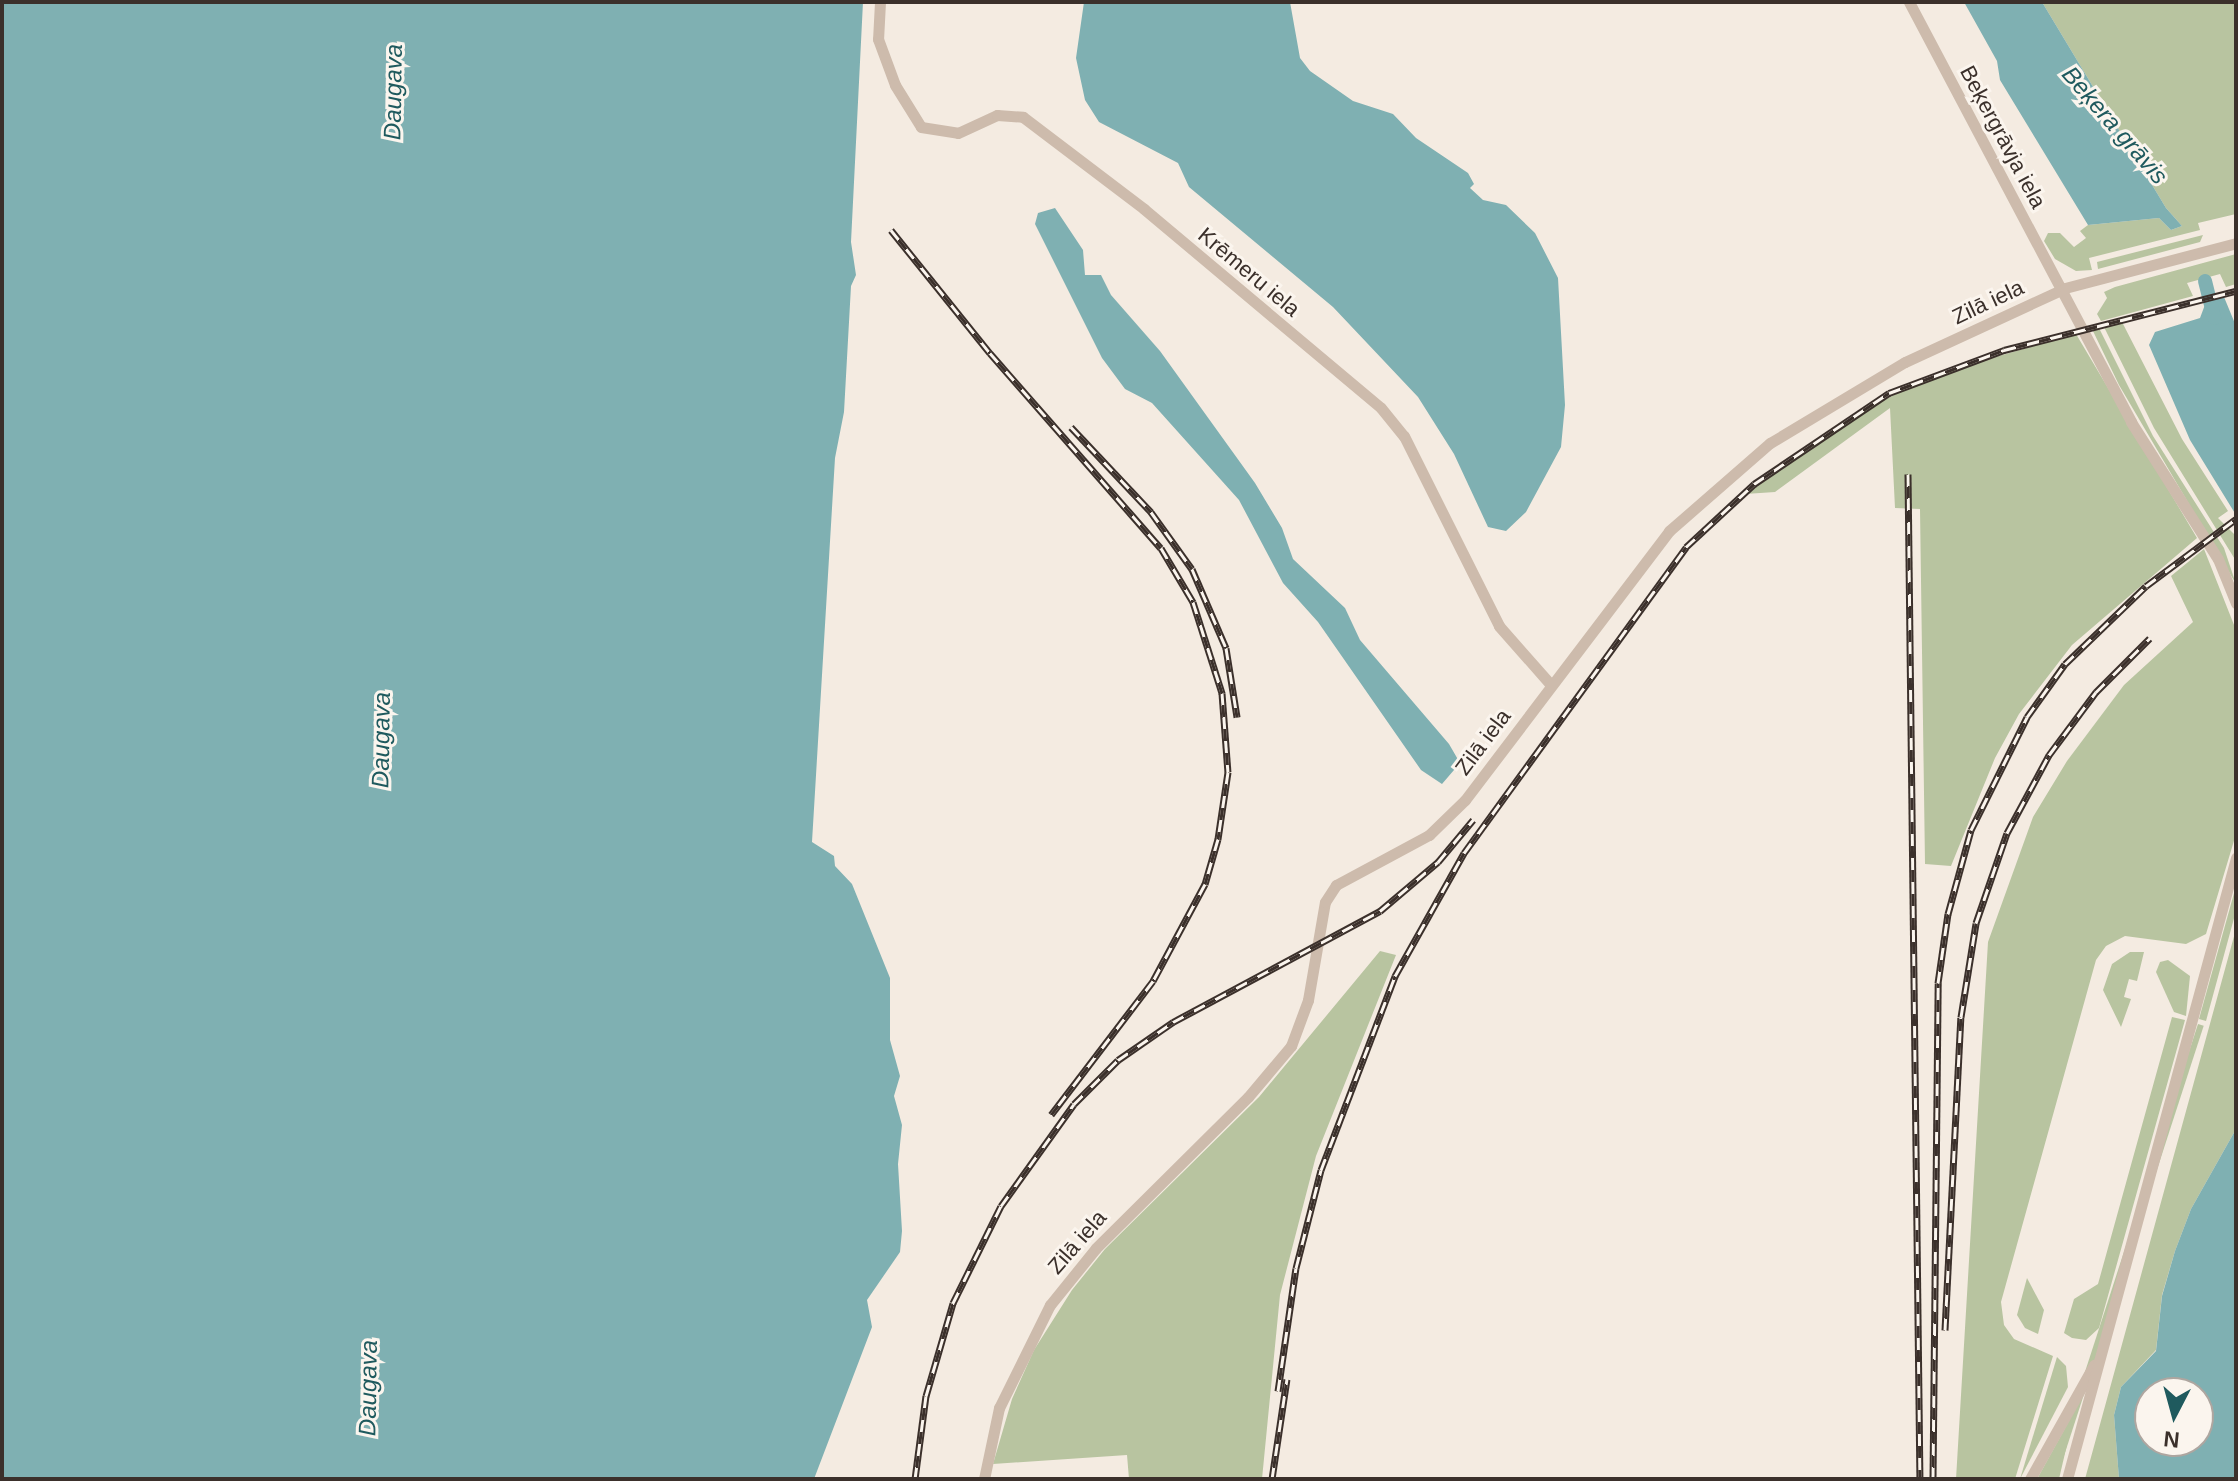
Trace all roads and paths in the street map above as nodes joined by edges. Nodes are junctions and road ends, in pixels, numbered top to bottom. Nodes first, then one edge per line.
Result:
1 (880, 2) edge
2 (1909, 2) edge
3 (2236, 243) edge
4 (2065, 288) junction
5 (2236, 603) edge
6 (1551, 685) junction
7 (2236, 858) edge
8 (2099, 1353) junction
9 (984, 1479) edge
10 (2030, 1479) edge
11 (2067, 1479) edge

1 - 6 street, Krēmeru iela
2 - 4 street, Beķergrāvja iela
3 - 4 street, Zilā iela
4 - 5 street, Beķergrāvja iela
4 - 6 street, Zilā iela
6 - 9 street, Zilā iela
7 - 8 street
8 - 10 street
8 - 11 street

